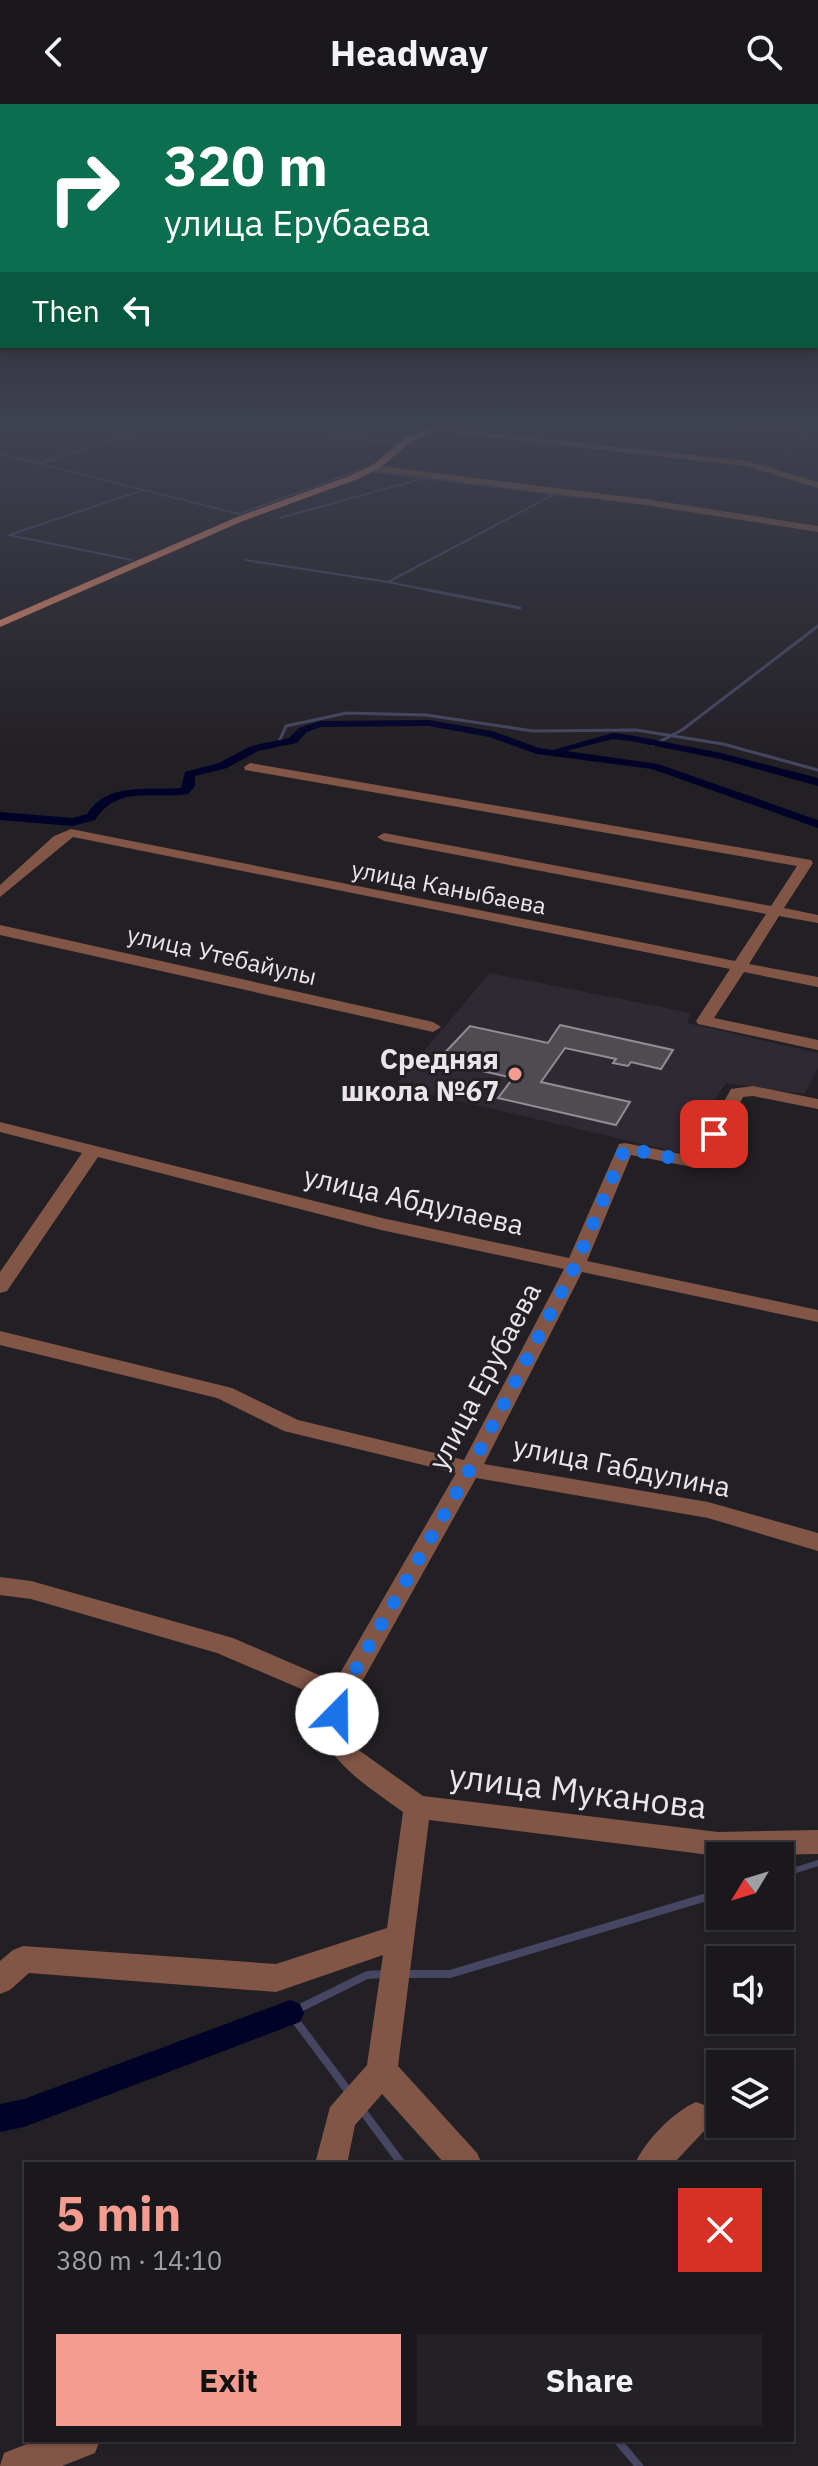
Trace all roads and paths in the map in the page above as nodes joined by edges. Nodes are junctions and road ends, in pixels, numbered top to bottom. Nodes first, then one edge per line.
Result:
1 (203, 535) edge
2 (0, 624) edge
3 (250, 767) dead end
4 (384, 837) dead end
5 (0, 893) edge
6 (774, 911) junction
7 (818, 919) edge
8 (0, 930) edge
9 (737, 967) junction
10 (818, 982) edge
11 (433, 1027) dead end
12 (818, 1045) edge
13 (818, 1104) edge
14 (0, 1127) edge
15 (93, 1151) junction
16 (576, 1264) junction
17 (0, 1287) edge
18 (818, 1316) edge
19 (0, 1338) edge
20 (470, 1469) junction
21 (818, 1542) edge
22 (0, 1586) edge
23 (341, 1695) junction
24 (417, 1807) junction
25 (818, 1842) edge
26 (400, 1936) junction
27 (0, 1980) edge
28 (382, 2071) junction
29 (696, 2117) dead end
30 (331, 2162) edge
31 (464, 2162) edge
32 (653, 2162) edge
33 (77, 2442) edge
34 (17, 2466) edge

1 - 2 main road
3 - 6 street
4 - 6 street
5 - 9 street, улица Каныбаева
6 - 7 street
6 - 9 street
8 - 11 street, улица Утебайулы
9 - 10 street, улица Каныбаева
9 - 12 street
13 - 16 street, улица Ерубаева
14 - 15 street, улица Абдулаева
15 - 16 street, улица Абдулаева
15 - 17 street
16 - 18 street, улица Абдулаева
16 - 20 street, улица Ерубаева
19 - 20 street, улица Габдулина
20 - 21 street, улица Габдулина
20 - 23 street, улица Ерубаева
22 - 23 street
23 - 24 street, улица Ерубаева
24 - 25 street, улица Муканова
24 - 26 street, улица Муканова
26 - 27 street
26 - 28 street, улица Муканова
28 - 30 street
28 - 31 street
29 - 32 street
33 - 34 street

